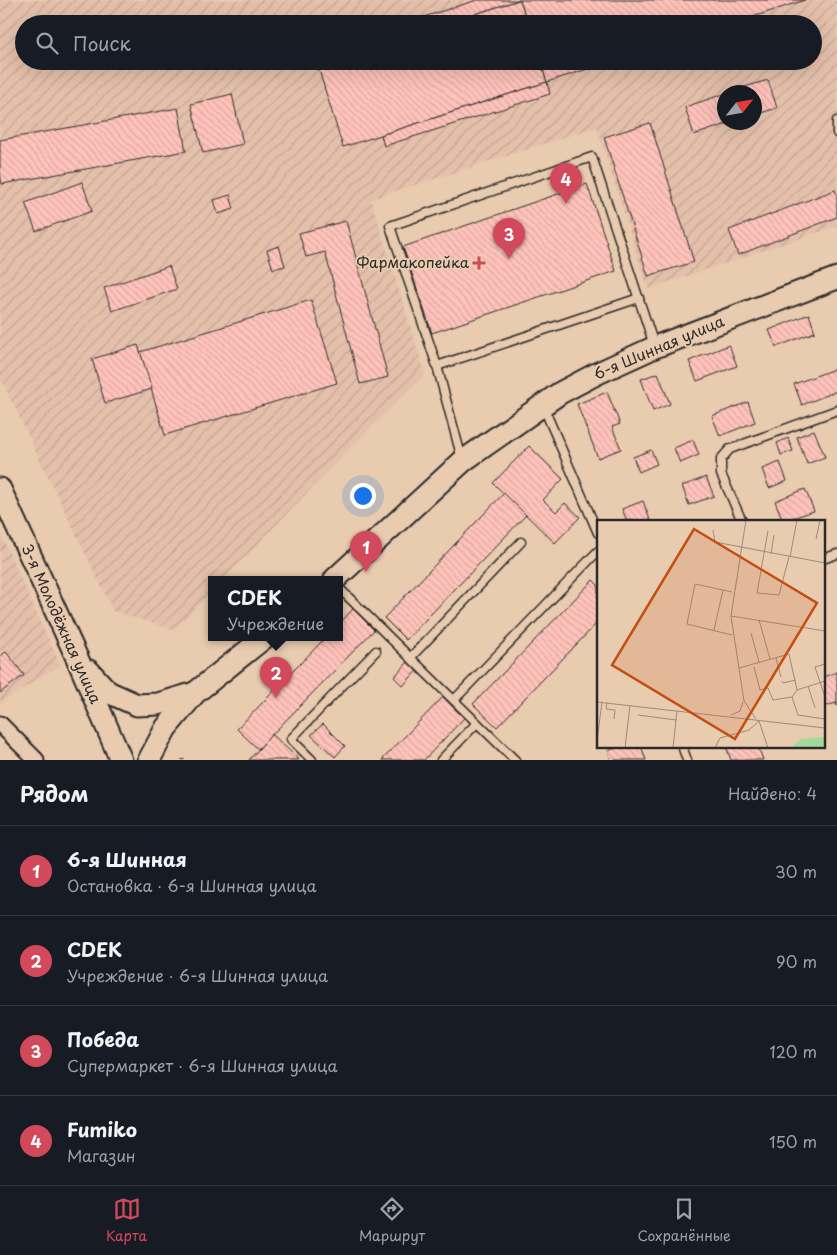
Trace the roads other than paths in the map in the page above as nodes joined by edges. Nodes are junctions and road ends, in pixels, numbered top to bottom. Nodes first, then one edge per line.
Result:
1 (837, 121) edge
2 (837, 133) edge
3 (837, 278) edge
4 (639, 298) junction
5 (655, 347) junction
6 (436, 366) junction
7 (542, 404) junction
8 (837, 410) edge
9 (463, 460) junction
10 (0, 489) edge
11 (742, 520) edge
12 (597, 531) edge
13 (522, 542) dead end
14 (597, 552) edge
15 (837, 554) edge
16 (824, 559) edge
17 (338, 576) edge
18 (343, 592) edge
19 (260, 641) edge
20 (376, 651) dead end
21 (410, 658) junction
22 (78, 660) junction
23 (195, 693) junction
24 (454, 700) junction
25 (477, 723) junction
26 (0, 724) edge
27 (683, 748) edge
28 (36, 760) edge
29 (121, 760) edge
30 (149, 760) edge
31 (312, 760) edge
32 (442, 760) edge
33 (515, 760) edge
34 (687, 760) edge

1 - 2 lane
3 - 5 main road, 6-я Шинная улица
4 - 5 lane
4 - 6 lane
4 - 6 lane
5 - 7 main road, 6-я Шинная улица
6 - 9 lane
7 - 9 main road, 6-я Шинная улица
7 - 12 lane
8 - 11 lane
9 - 17 main road, 6-я Шинная улица
10 - 22 main road, 3-я Молодёжная улица
13 - 21 lane
14 - 24 lane
15 - 16 lane
18 - 21 lane
19 - 23 main road
20 - 31 lane
21 - 24 lane
22 - 23 main road
22 - 29 main road, 3-я Молодёжная улица
23 - 30 main road
24 - 25 lane
25 - 32 lane
25 - 33 lane
26 - 28 street
27 - 34 lane

